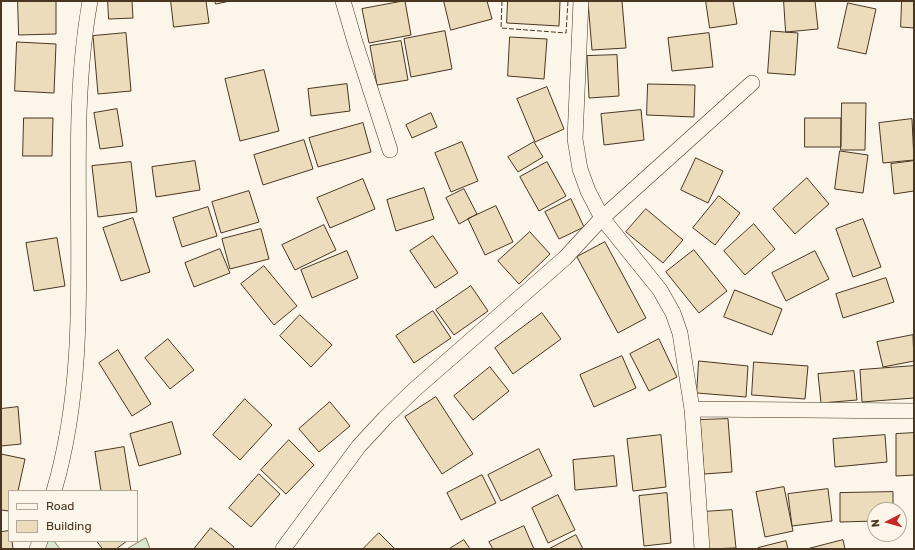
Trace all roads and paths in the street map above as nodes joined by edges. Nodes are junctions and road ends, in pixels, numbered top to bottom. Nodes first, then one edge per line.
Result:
1 (90, 1) edge
2 (343, 1) edge
3 (581, 1) edge
4 (752, 83) dead end
5 (390, 150) dead end
6 (602, 218) junction
7 (692, 409) junction
8 (914, 411) edge
9 (54, 490) edge
10 (283, 549) edge
11 (702, 549) edge

1 - 9 street
2 - 5 street
3 - 6 street
4 - 6 street
6 - 7 street
6 - 10 street
7 - 8 street
7 - 11 street

